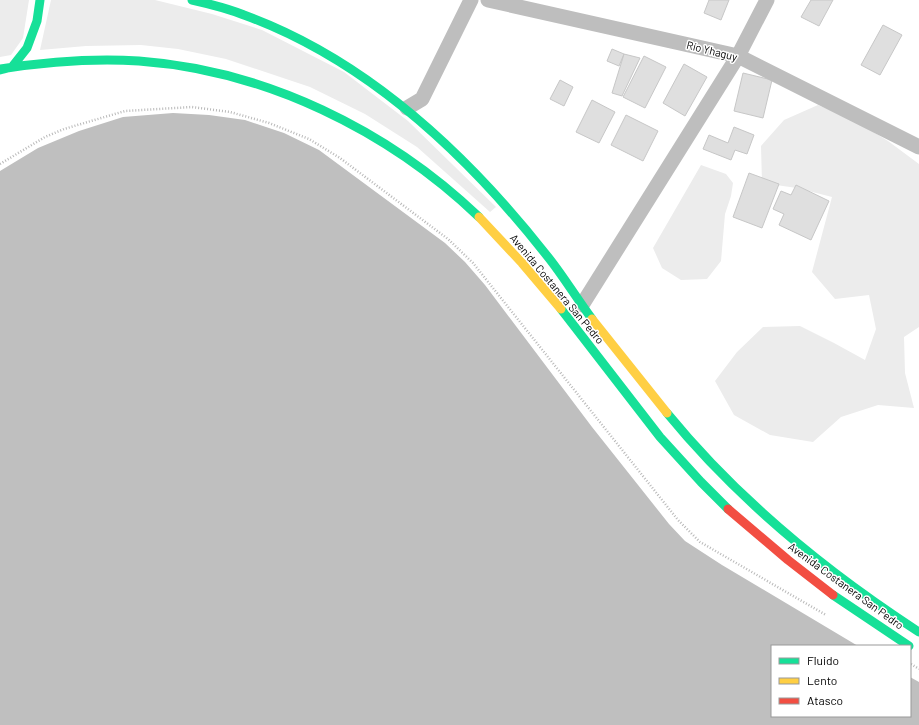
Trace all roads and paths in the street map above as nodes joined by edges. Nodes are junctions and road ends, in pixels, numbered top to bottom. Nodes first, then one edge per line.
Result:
1 (40, 0) edge
2 (192, 0) edge
3 (471, 0) edge
4 (488, 0) edge
5 (767, 0) edge
6 (738, 56) junction
7 (12, 67) junction
8 (0, 70) edge
9 (408, 108) junction
10 (919, 147) edge
11 (0, 164) edge
12 (582, 305) junction
13 (832, 618) dead end
14 (919, 632) edge
15 (908, 645) edge

1 - 7 main road
2 - 9 main road, Avenida Costanera San Pedro
3 - 9 street
4 - 6 street, Río Yhaguy
5 - 6 street
6 - 10 street, Río Yhaguy
6 - 12 street
7 - 8 main road, Avenida Costanera San Pedro
7 - 15 main road, Avenida Costanera San Pedro
9 - 12 main road, Avenida Costanera San Pedro
11 - 13 path
12 - 14 main road, Avenida Costanera San Pedro

